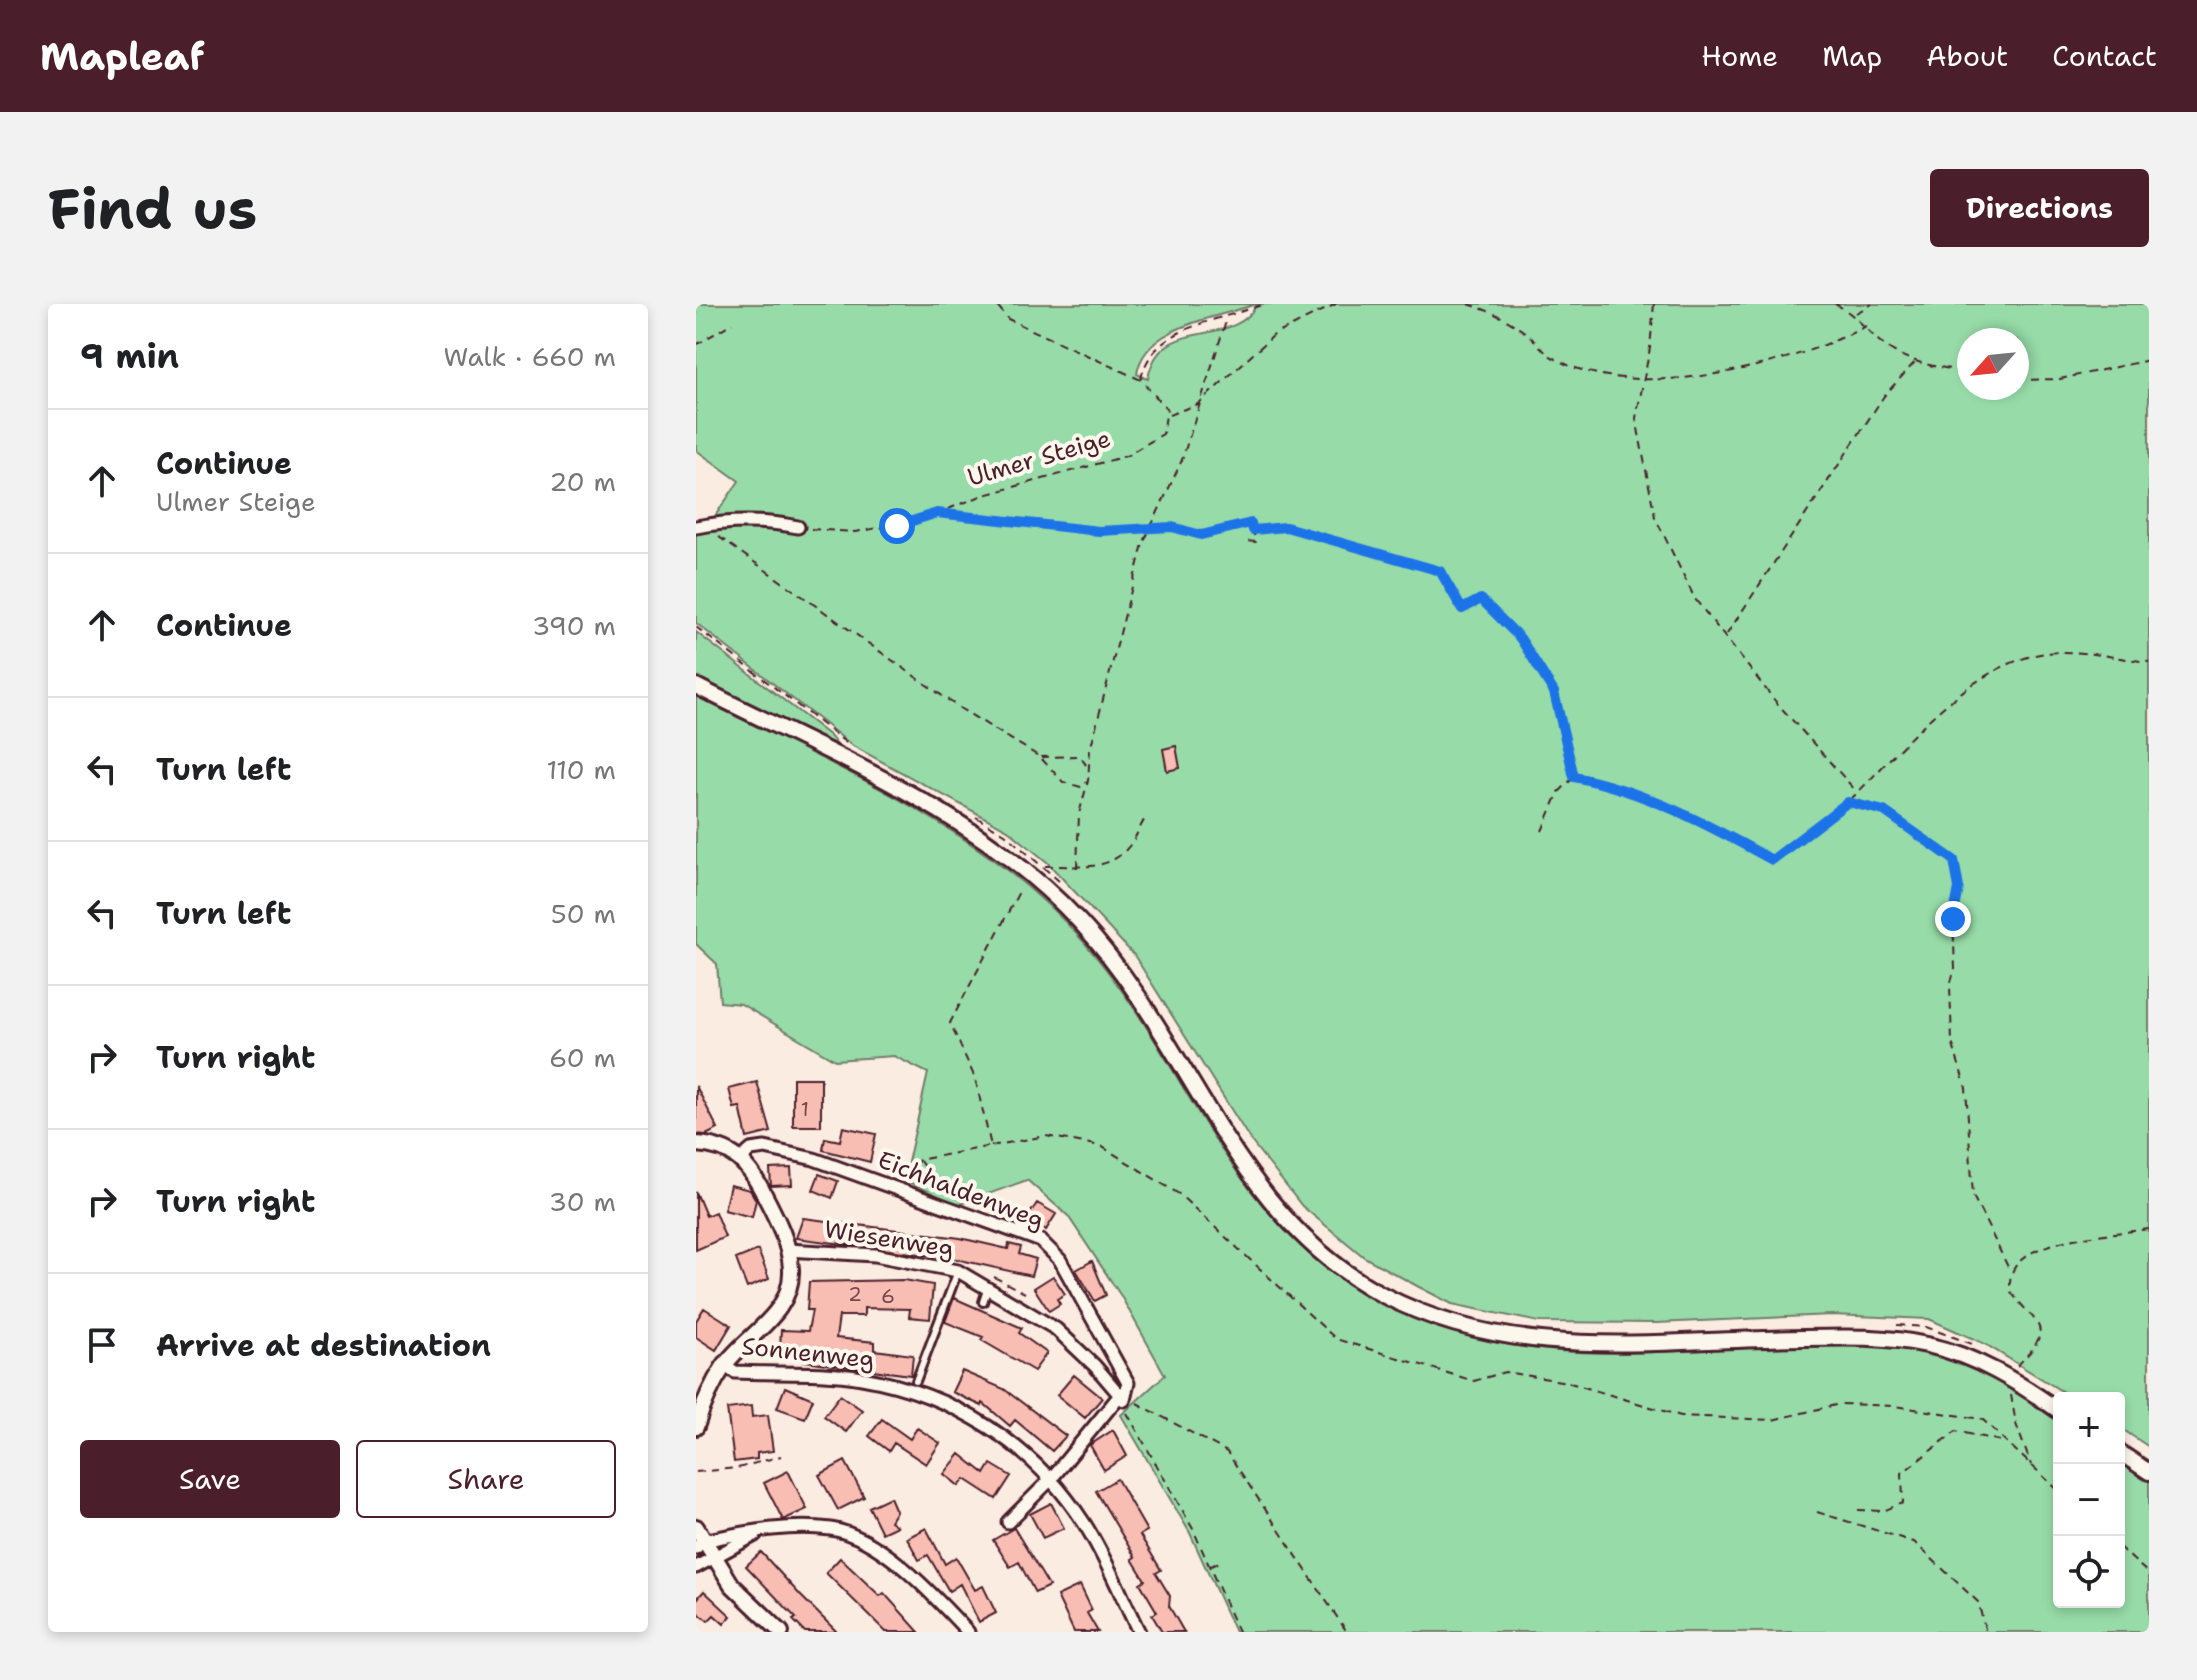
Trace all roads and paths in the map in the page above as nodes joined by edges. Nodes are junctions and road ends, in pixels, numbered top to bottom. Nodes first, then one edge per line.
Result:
1 (996, 304) edge
2 (1264, 304) edge
3 (1336, 304) edge
4 (1468, 304) edge
5 (1654, 304) edge
6 (1835, 304) edge
7 (1872, 304) edge
8 (1855, 314) junction
9 (1227, 318) junction
10 (732, 323) dead end
11 (1866, 326) junction
12 (696, 345) edge
13 (2149, 360) edge
14 (1915, 362) junction
15 (1957, 370) edge
16 (1141, 380) junction
17 (2029, 380) edge
18 (1644, 381) junction
19 (1198, 404) junction
20 (1168, 416) junction
21 (937, 513) junction
22 (700, 526) edge
23 (798, 527) joint
24 (1150, 527) junction
25 (1253, 530) junction
26 (1245, 541) dead end
27 (696, 627) edge
28 (1727, 635) junction
29 (2149, 662) edge
30 (696, 686) edge
31 (852, 748) dead end
32 (1040, 757) junction
33 (1090, 772) junction
34 (1574, 777) junction
35 (1088, 781) junction
36 (1857, 792) junction
37 (1848, 802) junction
38 (968, 812) dead end
39 (1146, 817) dead end
40 (1542, 831) dead end
41 (1045, 866) junction
42 (1077, 868) junction
43 (1029, 873) junction
44 (1067, 889) dead end
45 (696, 1144) edge
46 (742, 1158) junction
47 (919, 1160) junction
48 (898, 1187) junction
49 (951, 1207) junction
50 (2149, 1229) edge
51 (787, 1250) junction
52 (958, 1271) junction
53 (2010, 1271) junction
54 (988, 1287) junction
55 (983, 1302) dead end
56 (1887, 1325) dead end
57 (1982, 1349) dead end
58 (725, 1365) junction
59 (2011, 1372) junction
60 (916, 1381) dead end
61 (1123, 1397) junction
62 (2053, 1406) edge
63 (696, 1427) edge
64 (2006, 1442) dead end
65 (781, 1456) dead end
66 (2125, 1456) edge
67 (696, 1472) edge
68 (2149, 1472) edge
69 (1051, 1479) junction
70 (2053, 1485) edge
71 (1858, 1510) dead end
72 (1817, 1512) dead end
73 (1008, 1522) dead end
74 (768, 1528) junction
75 (698, 1539) edge
76 (2125, 1552) edge
77 (712, 1558) junction
78 (1221, 1561) dead end
79 (696, 1567) edge
80 (1210, 1567) junction
81 (2149, 1574) edge
82 (781, 1632) edge
83 (968, 1632) edge
84 (1139, 1632) edge
85 (1238, 1632) edge
86 (1347, 1632) edge
87 (1986, 1632) edge

1 - 16 path
2 - 9 path
3 - 19 path
4 - 18 path
5 - 18 path
6 - 8 path
7 - 8 path
8 - 11 path
9 - 16 path
9 - 19 path
10 - 12 path
11 - 14 path
11 - 18 path
13 - 17 path
14 - 15 path
14 - 28 path
16 - 20 path
18 - 28 path
19 - 20 path
19 - 24 path
20 - 21 path, Ulmer Steige
21 - 23 path, Ulmer Steige
21 - 24 path
22 - 23 street
22 - 32 path
24 - 25 path
24 - 33 path
25 - 26 path
25 - 34 path
27 - 31 path
28 - 36 path
29 - 36 path
30 - 43 street
32 - 33 path
32 - 35 path
33 - 35 path
34 - 37 path
34 - 40 path
35 - 42 path
36 - 37 path
37 - 53 path
38 - 41 path
39 - 42 path
41 - 42 path
41 - 43 path
41 - 44 path
43 - 47 path
43 - 59 street
45 - 46 street
46 - 48 street, Eichhaldenweg
46 - 51 street
47 - 48 path
47 - 49 path
48 - 49 street, Eichhaldenweg
49 - 61 street, Eichhaldenweg
50 - 53 path
51 - 52 street, Wiesenweg
51 - 58 street
52 - 54 street, Wiesenweg
52 - 60 lane
53 - 59 path
54 - 55 lane
54 - 61 street, Wiesenweg
56 - 57 path
58 - 63 street
58 - 69 street, Sonnenweg
59 - 62 street
59 - 70 path
61 - 69 street
61 - 80 path
61 - 86 path
64 - 71 path
65 - 67 path
66 - 68 street
69 - 73 street
69 - 84 street, Sonnenweg
72 - 87 path
74 - 75 street
74 - 77 street
74 - 83 street
75 - 77 street
76 - 81 path
77 - 79 street
77 - 82 street
78 - 80 path
80 - 85 path

